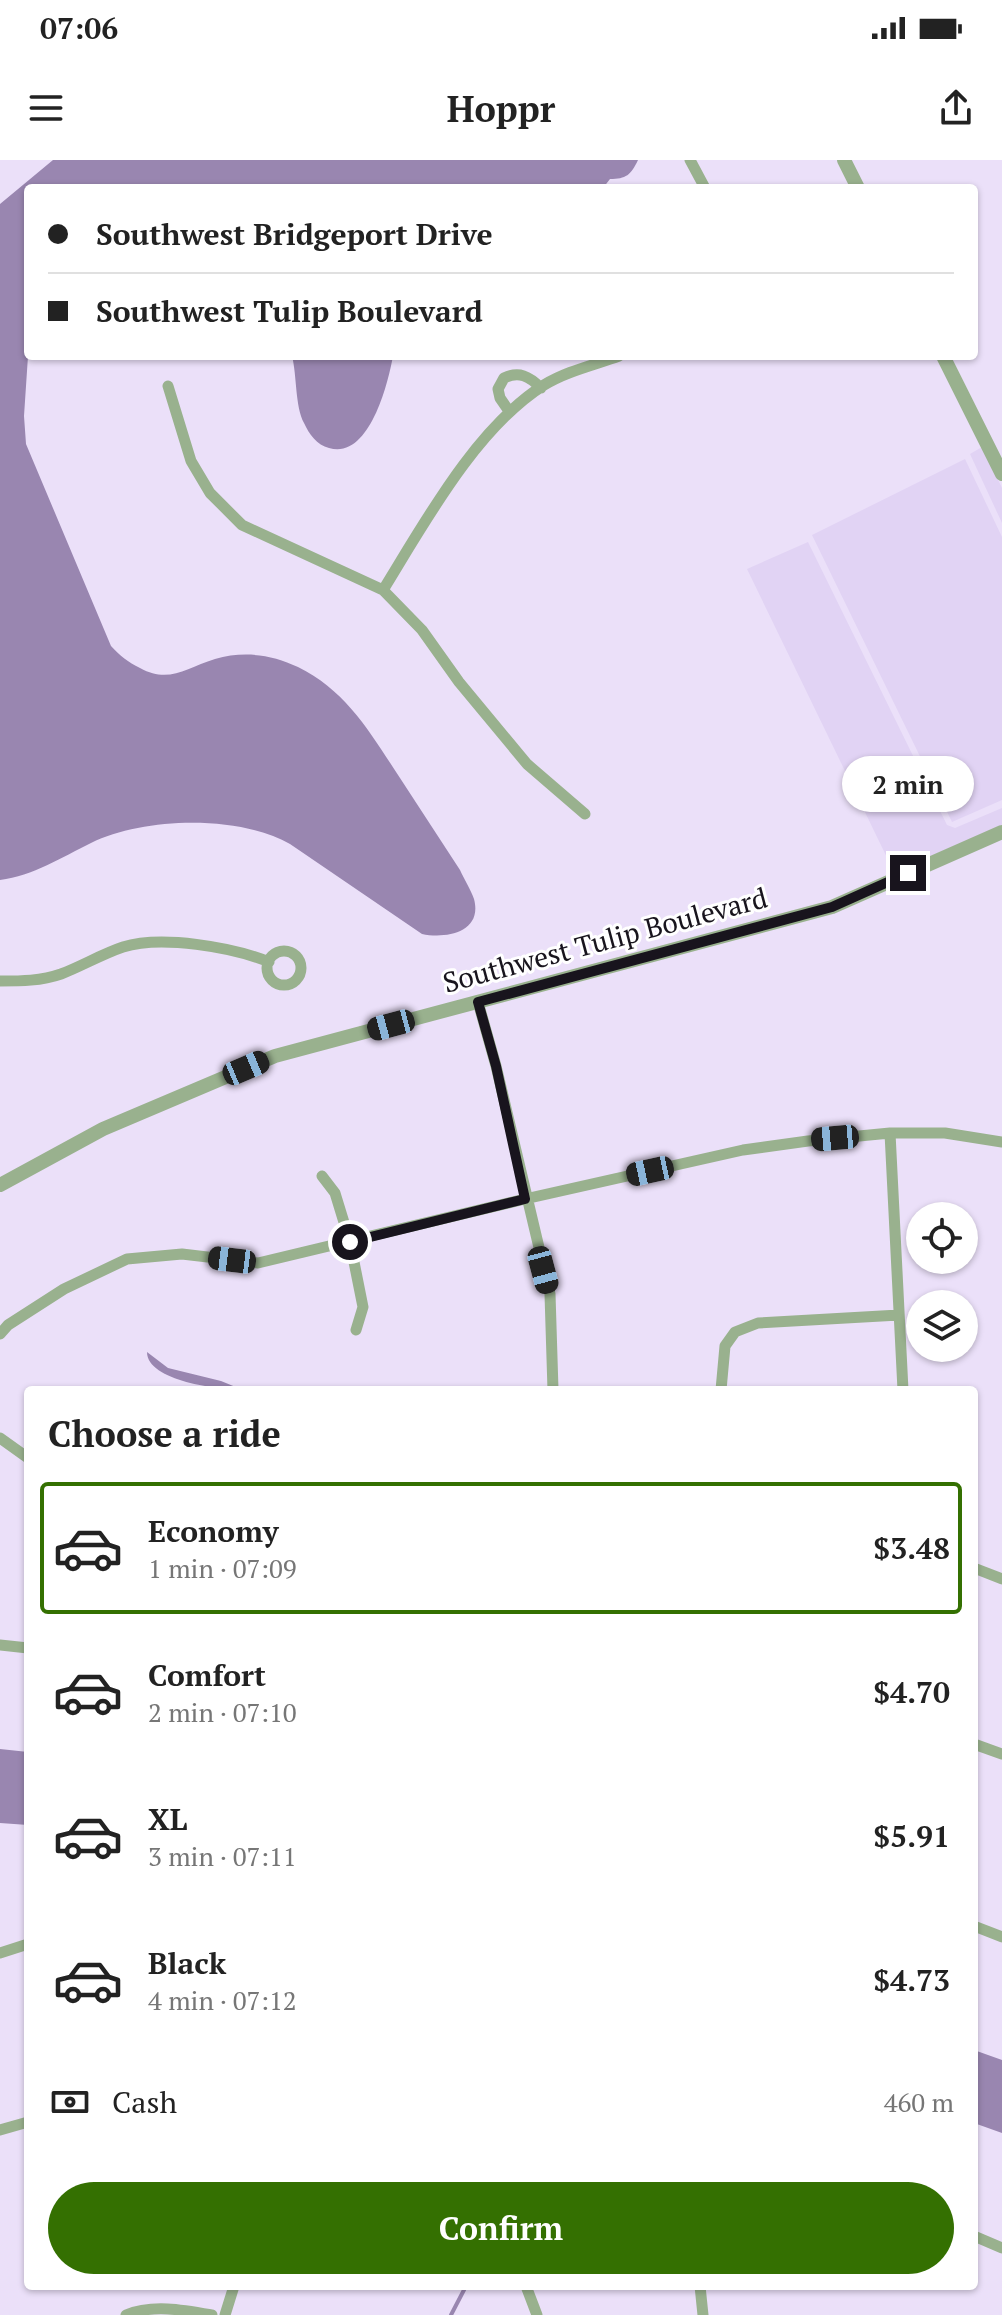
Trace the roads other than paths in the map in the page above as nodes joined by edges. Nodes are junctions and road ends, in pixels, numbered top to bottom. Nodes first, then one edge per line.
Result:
1 (690, 160) edge
2 (847, 161) edge
3 (703, 184) edge
4 (856, 184) edge
5 (607, 360) edge
6 (945, 360) edge
7 (168, 386) dead end
8 (541, 388) junction
9 (509, 411) junction
10 (1002, 474) edge
11 (383, 590) junction
12 (585, 814) dead end
13 (1002, 832) edge
14 (269, 962) dead end
15 (0, 981) edge
16 (478, 1002) junction
17 (890, 1133) junction
18 (1002, 1142) edge
19 (322, 1176) dead end
20 (0, 1185) edge
21 (525, 1199) junction
22 (350, 1242) junction
23 (899, 1315) junction
24 (356, 1330) dead end
25 (0, 1334) edge
26 (553, 1386) edge
27 (721, 1386) edge
28 (903, 1386) edge
29 (0, 1438) edge
30 (24, 1455) edge
31 (978, 1570) edge
32 (1002, 1579) edge
33 (0, 1645) edge
34 (24, 1648) edge
35 (978, 1745) edge
36 (1002, 1754) edge
37 (978, 1928) edge
38 (1002, 1937) edge
39 (24, 1945) edge
40 (0, 1953) edge
41 (24, 2123) edge
42 (0, 2130) edge
43 (978, 2238) edge
44 (1002, 2248) edge
45 (233, 2290) edge
46 (528, 2290) edge
47 (700, 2290) edge
48 (126, 2315) edge
49 (212, 2315) edge
50 (225, 2315) edge
51 (537, 2315) edge
52 (703, 2315) edge

1 - 3 street
2 - 4 street
5 - 8 street
6 - 10 street
7 - 11 street
8 - 9 street
8 - 9 street
9 - 11 street
11 - 12 street
13 - 16 street, Southwest Tulip Boulevard
14 - 15 street
16 - 20 street, Southwest Tulip Boulevard
16 - 21 street
17 - 18 street
17 - 21 street
17 - 23 street
19 - 22 street
21 - 22 street
21 - 26 street
22 - 24 street
22 - 25 street
23 - 27 street
23 - 28 street
29 - 30 street
31 - 32 street
33 - 34 street
35 - 36 street
37 - 38 street
39 - 40 street
41 - 42 street
43 - 44 street
45 - 50 street
46 - 51 street
47 - 52 street
48 - 49 street

